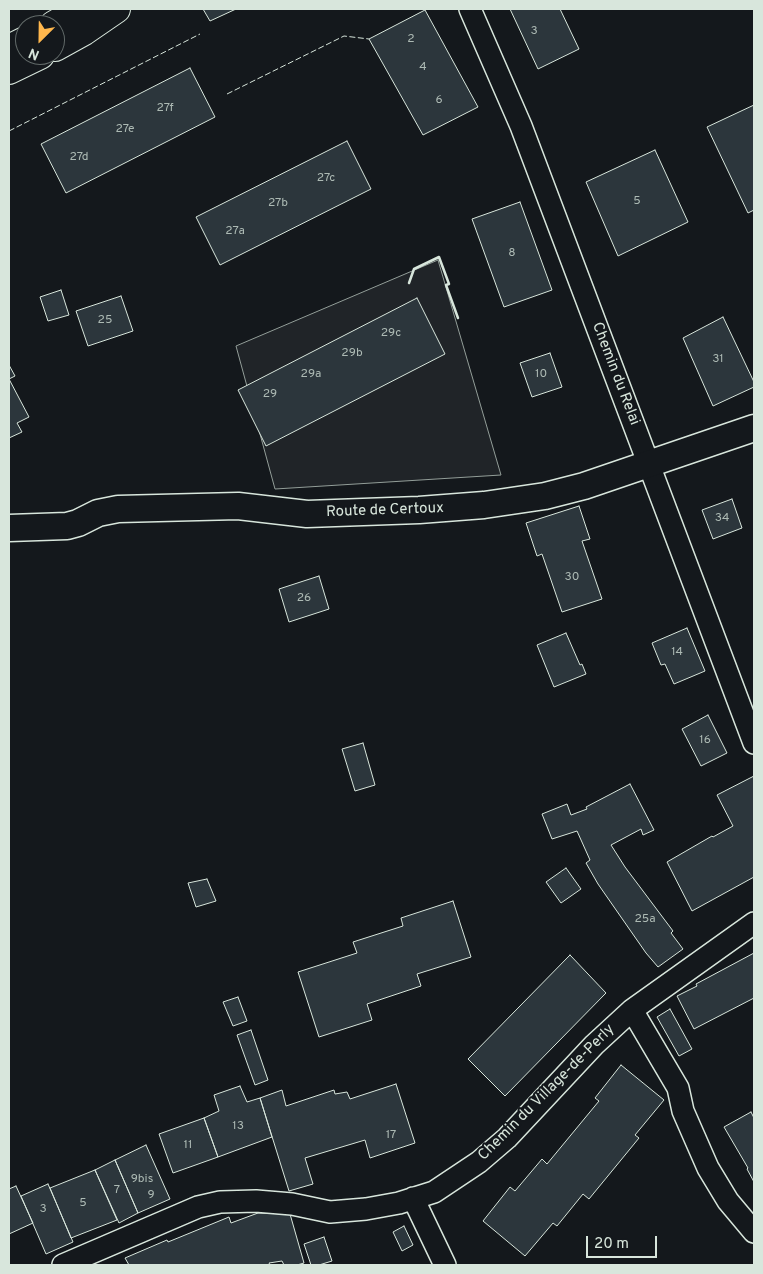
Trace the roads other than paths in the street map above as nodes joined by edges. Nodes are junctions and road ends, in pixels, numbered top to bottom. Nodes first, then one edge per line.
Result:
1 (100, 9) edge
2 (116, 9) edge
3 (470, 9) edge
4 (65, 19) edge
5 (65, 41) edge
6 (754, 428) edge
7 (649, 464) junction
8 (9, 528) edge
9 (754, 743) edge
10 (754, 923) edge
11 (632, 1010) junction
12 (413, 1198) junction
13 (754, 1232) edge
14 (63, 1265) edge
15 (445, 1265) edge

1 - 4 main road
2 - 5 main road
3 - 7 street, Chemin du Relai
6 - 7 street, Route de Certoux
7 - 8 street, Route de Certoux
7 - 9 street, Chemin du Relai
10 - 11 street, Chemin du Village-de-Perly
11 - 12 street, Chemin du Village-de-Perly
11 - 13 street
12 - 14 street, Chemin du Village-de-Perly
12 - 15 street

